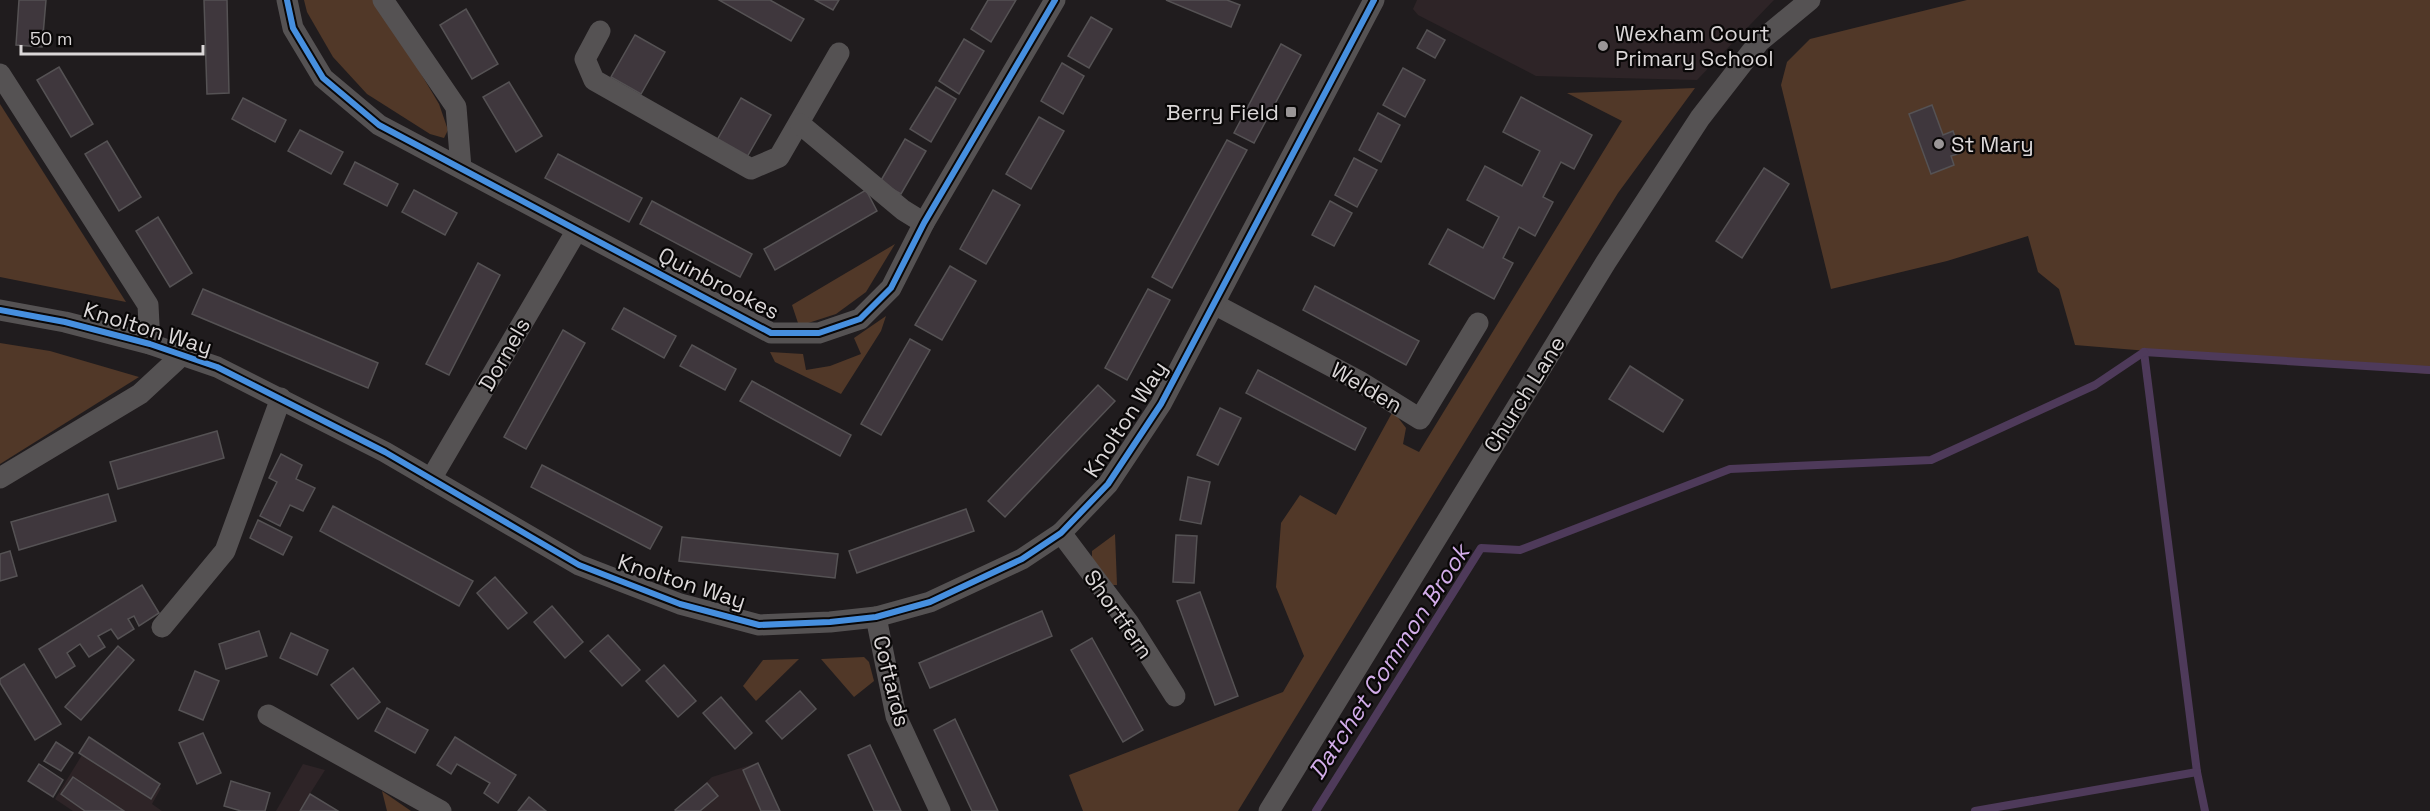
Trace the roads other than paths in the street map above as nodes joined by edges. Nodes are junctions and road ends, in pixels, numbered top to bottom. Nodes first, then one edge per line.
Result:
1 (286, 0) edge
2 (383, 0) edge
3 (1054, 0) edge
4 (1810, 0) edge
5 (1370, 1) edge
6 (600, 31) dead end
7 (839, 53) dead end
8 (0, 74) edge
9 (800, 124) junction
10 (461, 168) junction
11 (924, 223) junction
12 (577, 230) junction
13 (1214, 304) junction
14 (0, 310) edge
15 (1478, 323) dead end
16 (150, 344) junction
17 (181, 356) junction
18 (281, 398) junction
19 (0, 478) edge
20 (431, 479) junction
21 (1061, 533) junction
22 (876, 617) junction
23 (162, 627) dead end
24 (1176, 696) dead end
25 (268, 715) dead end
26 (441, 811) edge
27 (940, 811) edge
28 (1269, 811) edge

1 - 10 street, Quinbrookes
2 - 10 street
3 - 11 street, Quinbrookes
4 - 28 street, Church Lane
5 - 13 street, Knolton Way
6 - 9 street
7 - 9 street
8 - 16 street, Knolton Way
9 - 11 street
10 - 12 street, Quinbrookes
11 - 12 street, Quinbrookes
12 - 20 street, Dornels
13 - 15 street, Welden
13 - 21 street, Knolton Way
14 - 16 street, Knolton Way
16 - 17 street, Knolton Way
17 - 18 street, Knolton Way
17 - 19 street, Knolton Way
18 - 20 street, Knolton Way
18 - 23 street
20 - 22 street, Knolton Way
21 - 22 street, Knolton Way
21 - 24 street, Shortfern
22 - 27 street, Coftards
25 - 26 street

